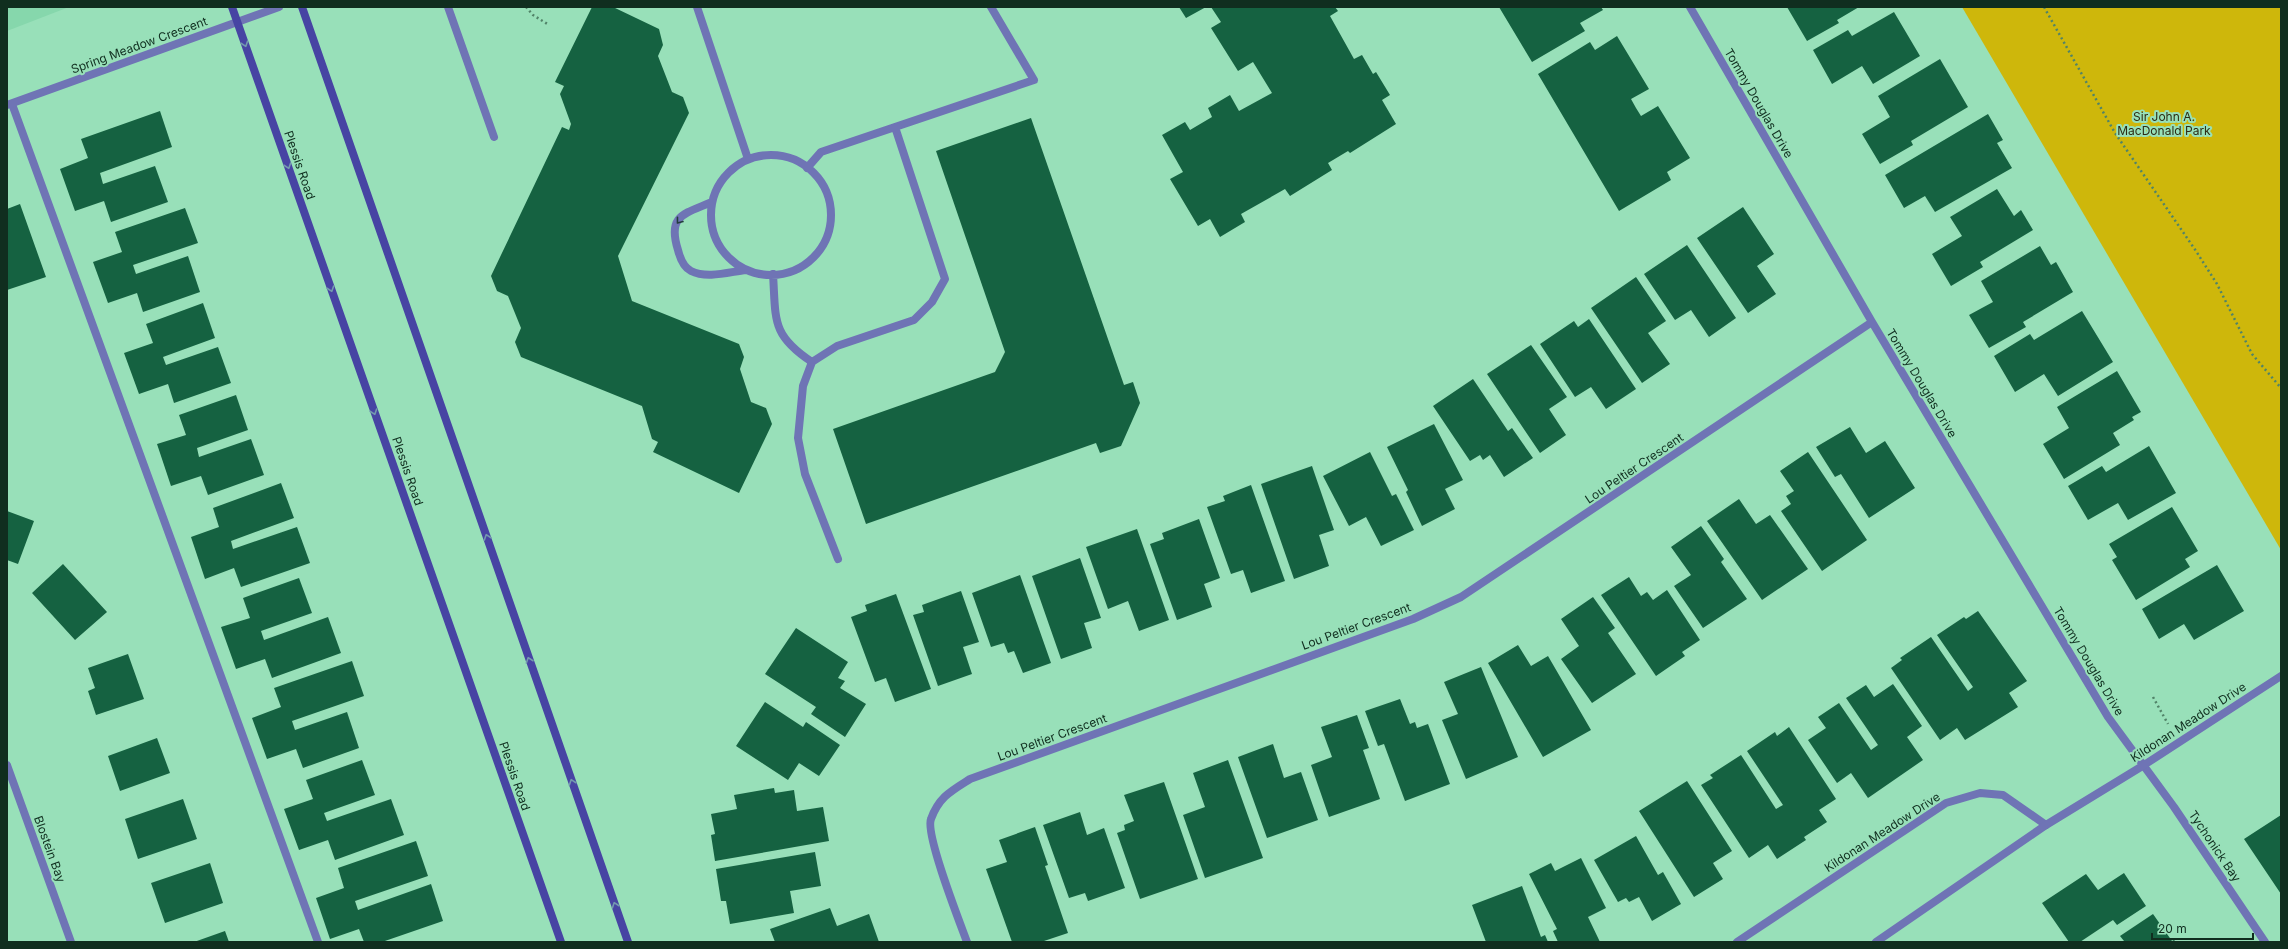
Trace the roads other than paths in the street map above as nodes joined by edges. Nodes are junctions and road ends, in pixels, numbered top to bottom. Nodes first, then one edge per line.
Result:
1 (232, 7) edge
2 (279, 7) edge
3 (302, 7) edge
4 (448, 7) edge
5 (697, 7) edge
6 (991, 7) edge
7 (1690, 7) edge
8 (237, 21) junction
9 (9, 104) edge
10 (895, 127) junction
11 (494, 137) dead end
12 (748, 159) junction
13 (807, 168) junction
14 (712, 202) junction
15 (746, 270) junction
16 (773, 274) junction
17 (1872, 322) junction
18 (812, 362) junction
19 (838, 559) dead end
20 (2281, 676) edge
21 (7, 765) edge
22 (2144, 765) junction
23 (2046, 826) junction
24 (71, 942) edge
25 (318, 942) edge
26 (561, 942) edge
27 (628, 942) edge
28 (967, 942) edge
29 (1738, 942) edge
30 (1876, 942) edge
31 (2265, 942) edge

1 - 8 main road, Plessis Road
2 - 8 street, Spring Meadow Crescent
27 -> 3 main road
4 - 11 street
5 - 12 street
6 - 10 street
7 - 17 street, Tommy Douglas Drive
8 - 9 street, Spring Meadow Crescent
8 -> 26 main road, Plessis Road
9 - 25 street
10 - 13 street
10 - 18 street
12 - 13 street
12 - 14 street
13 - 16 street
14 - 15 street
14 -> 15 street
15 - 16 street
16 - 18 street
17 - 22 street, Tommy Douglas Drive
17 - 28 street, Lou Peltier Crescent
18 - 19 street
20 - 22 street, Kildonan Meadow Drive
21 - 24 street, Blostein Bay
22 - 23 street, Kildonan Meadow Drive
22 - 31 street, Tychonick Bay
23 - 29 street, Kildonan Meadow Drive
23 - 30 street, Kildonan Meadow Drive

